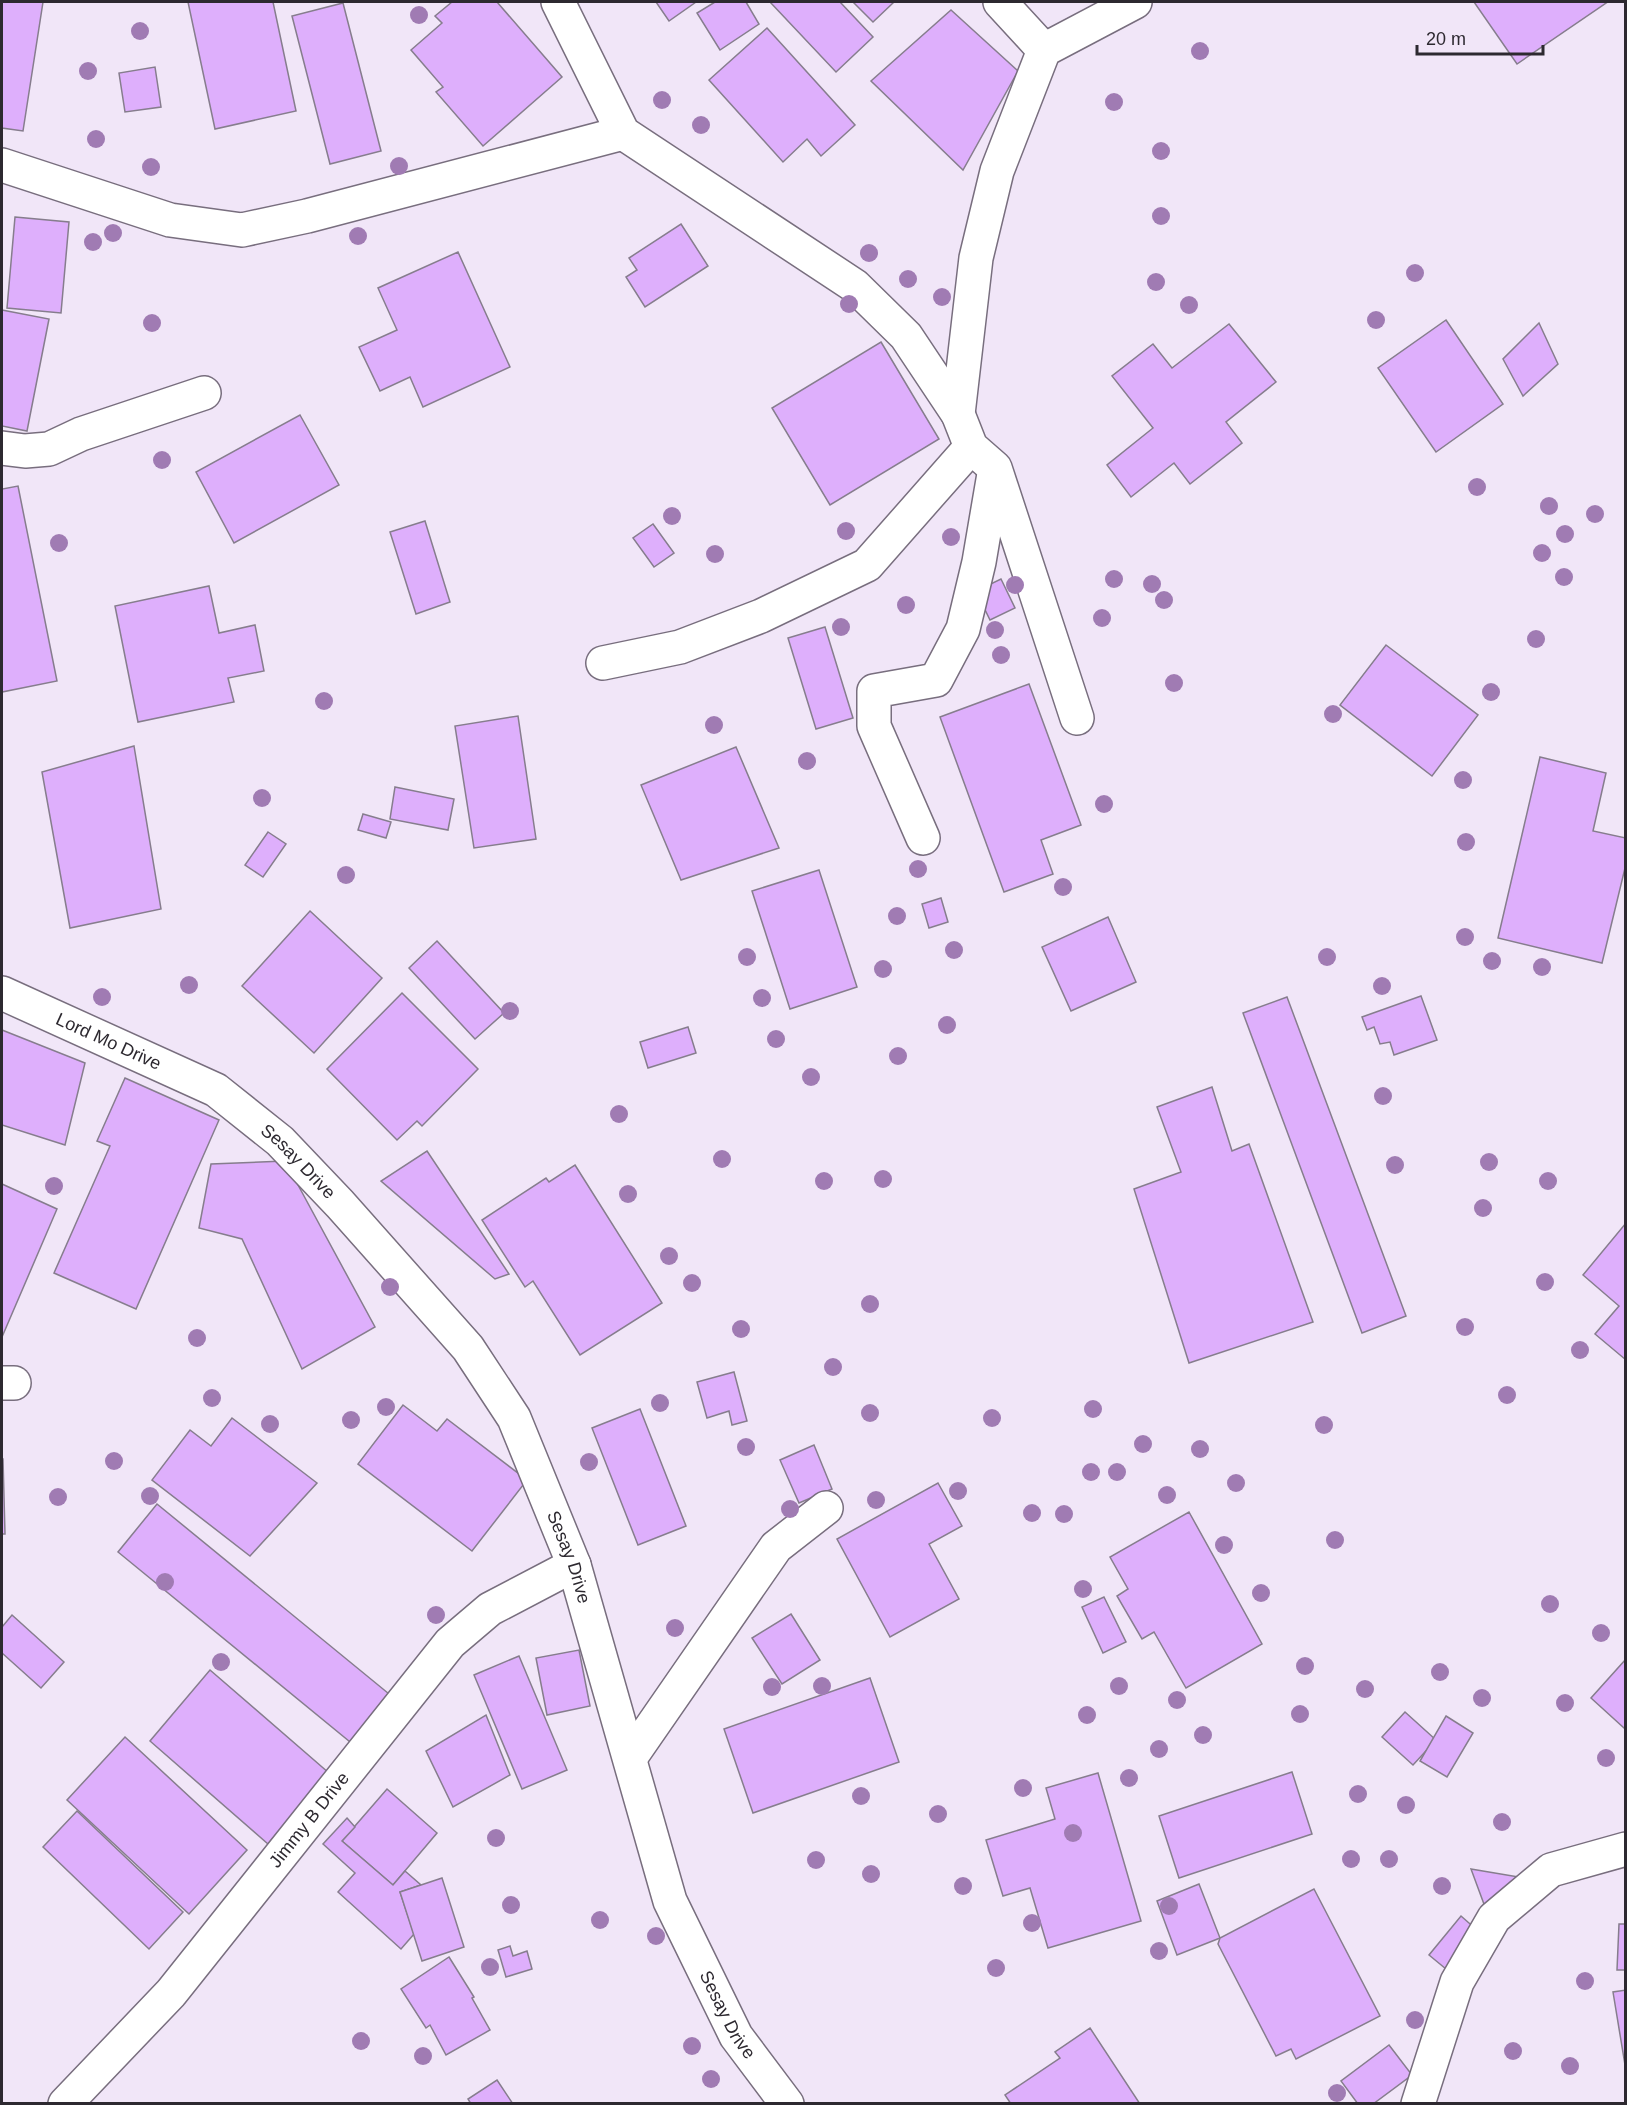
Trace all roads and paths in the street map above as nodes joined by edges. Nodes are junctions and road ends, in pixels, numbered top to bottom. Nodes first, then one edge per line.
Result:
1 (558, 2) edge
2 (1000, 2) edge
3 (1135, 2) edge
4 (1044, 50) junction
5 (623, 133) junction
6 (2, 165) edge
7 (204, 393) dead end
8 (958, 414) junction
9 (971, 447) junction
10 (2, 448) edge
11 (995, 468) junction
12 (603, 663) dead end
13 (1077, 718) dead end
14 (923, 838) dead end
15 (2, 993) edge
16 (216, 1090) joint
17 (826, 1508) dead end
18 (574, 1565) junction
19 (630, 1758) junction
20 (1626, 1849) edge
21 (65, 2103) edge
22 (787, 2103) edge
23 (1418, 2103) edge

1 - 5 street
2 - 4 street
3 - 4 street
4 - 8 street
5 - 6 street
5 - 8 street
7 - 10 street
8 - 9 street
9 - 11 street
9 - 12 street
11 - 13 street
11 - 14 street
15 - 16 street, Lord Mo Drive
16 - 18 street, Sesay Drive
17 - 19 street
18 - 19 street, Sesay Drive
18 - 21 street, Jimmy B Drive
19 - 22 street, Sesay Drive
20 - 23 street

